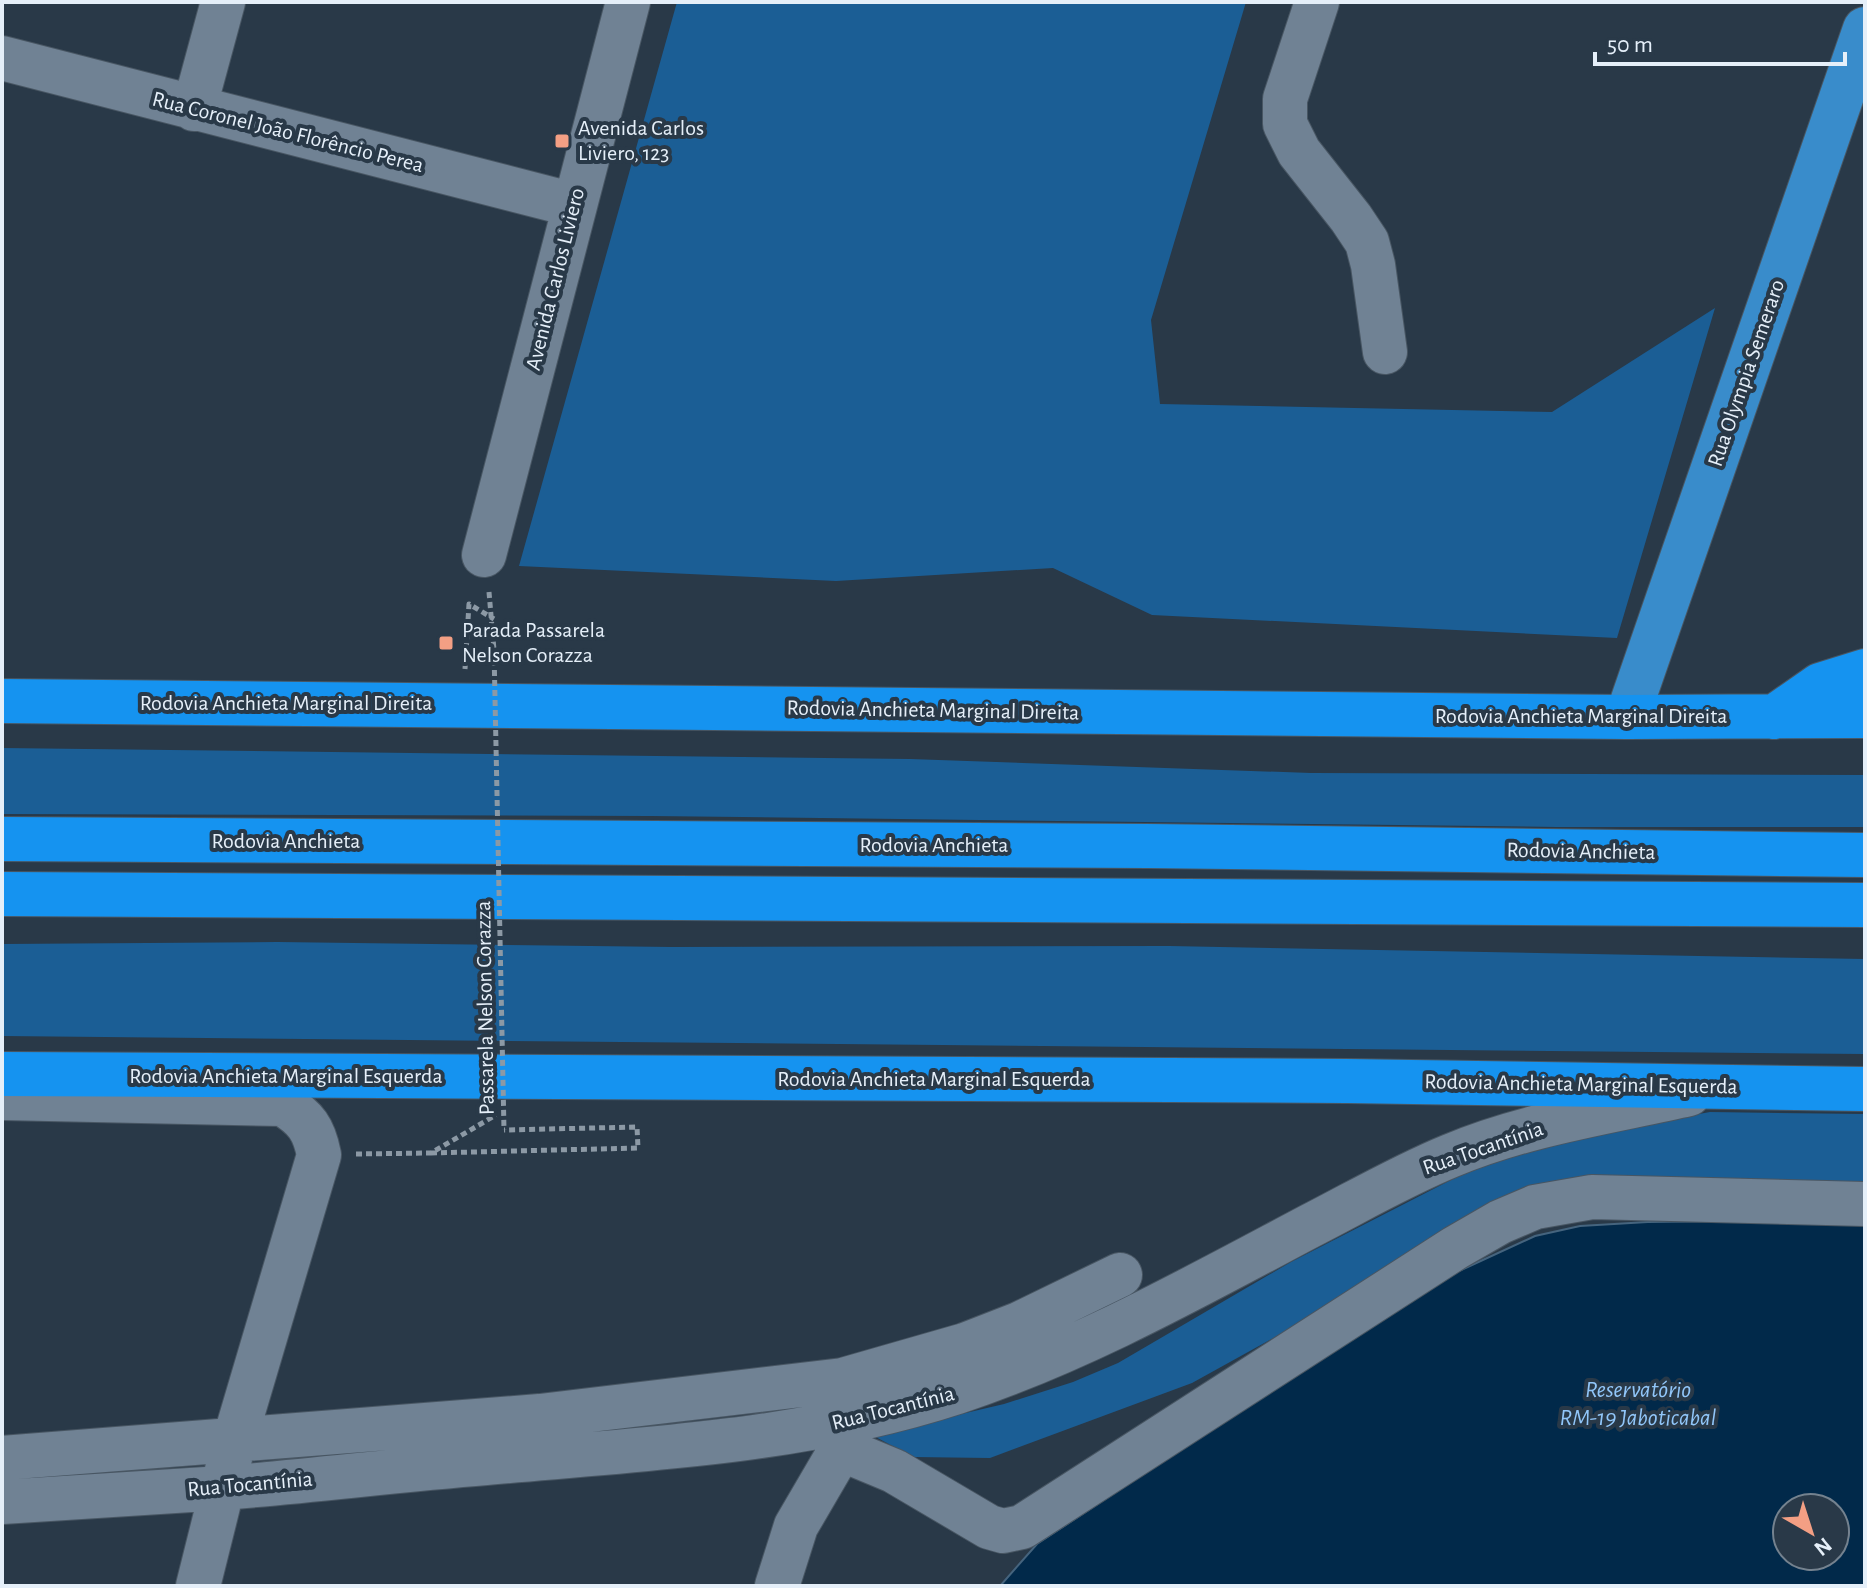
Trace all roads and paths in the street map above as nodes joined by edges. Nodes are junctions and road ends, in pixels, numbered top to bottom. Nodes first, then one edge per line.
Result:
1 (223, 2) edge
2 (628, 2) edge
3 (1317, 2) edge
4 (1865, 29) edge
5 (2, 58) edge
6 (194, 109) junction
7 (574, 205) junction
8 (1385, 352) dead end
9 (484, 555) dead end
10 (466, 638) dead end
11 (1865, 671) edge
12 (2, 701) edge
13 (1865, 716) edge
14 (1627, 717) junction
15 (1774, 717) junction
16 (2, 839) edge
17 (1865, 855) edge
18 (2, 894) edge
19 (1865, 905) edge
20 (2, 1074) edge
21 (1724, 1087) junction
22 (1865, 1089) edge
23 (2, 1098) edge
24 (510, 1107) dead end
25 (431, 1153) junction
26 (319, 1155) junction
27 (1865, 1204) edge
28 (1120, 1275) dead end
29 (837, 1436) junction
30 (234, 1442) junction
31 (2, 1458) edge
32 (223, 1488) junction
33 (2, 1502) edge
34 (198, 1586) edge
35 (777, 1586) edge

1 - 6 street
2 - 7 street, Avenida Carlos Liviero
3 - 8 street
4 - 14 main road, Rua Olympia Semeraro
5 - 6 street, Rua Coronel João Florêncio Perea
6 - 7 street, Rua Coronel João Florêncio Perea
7 - 9 street, Avenida Carlos Liviero
10 - 25 path, Passarela Nelson Corazza, bridge
11 - 15 highway
12 - 14 highway, Rodovia Anchieta Marginal Direita
13 - 15 highway, Rodovia Anchieta Marginal Direita
14 - 15 highway, Rodovia Anchieta Marginal Direita
16 - 17 highway, Rodovia Anchieta
18 - 19 highway
20 - 21 highway, Rodovia Anchieta Marginal Esquerda
21 - 22 highway, Rodovia Anchieta Marginal Esquerda
21 - 29 street, Rua Tocantínia
23 - 26 street
24 - 25 path
25 - 26 path
26 - 30 street
27 - 29 street
28 - 30 street, Rua Tocantínia
29 - 32 street, Rua Tocantínia
29 - 35 street
30 - 31 street, Rua Tocantínia
30 - 32 street
32 - 33 street, Rua Tocantínia
32 - 34 street

